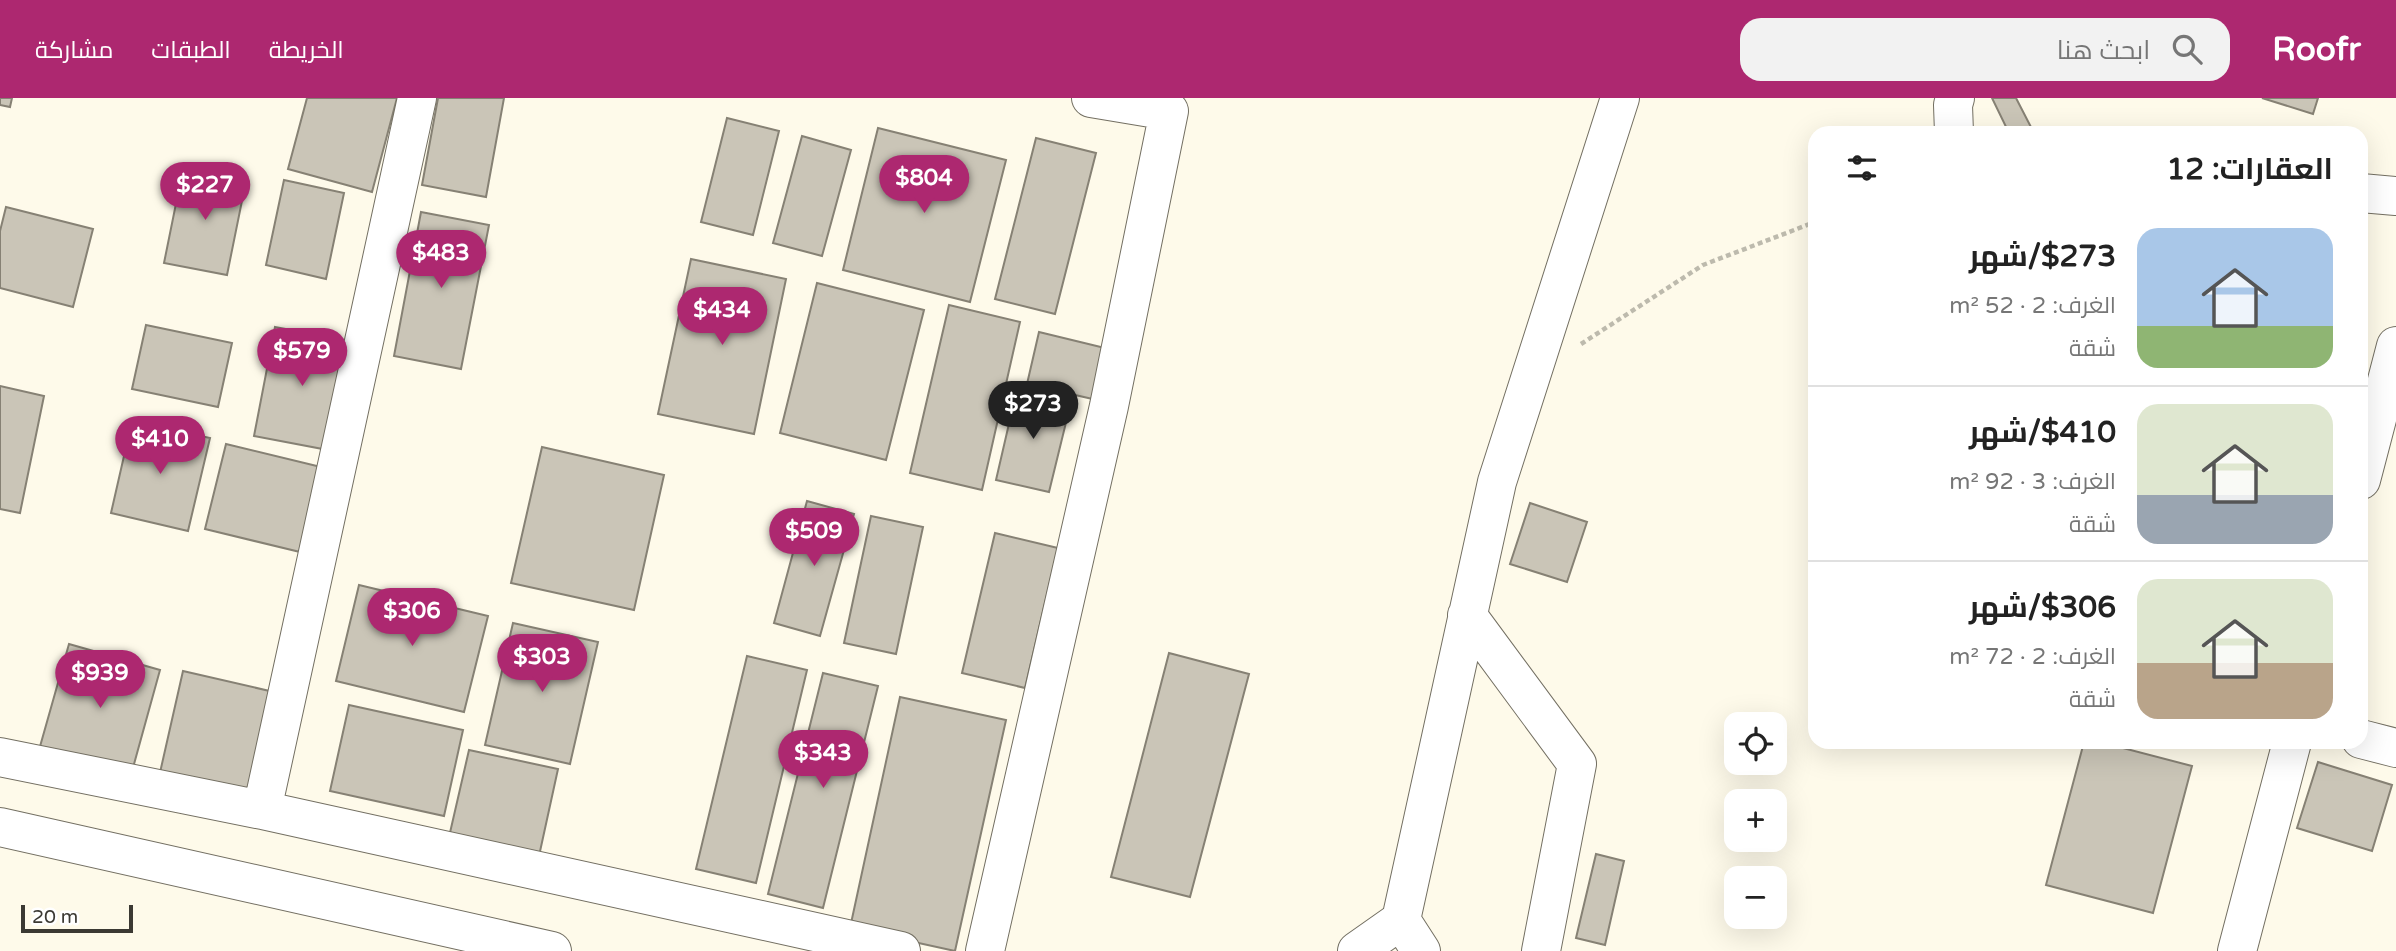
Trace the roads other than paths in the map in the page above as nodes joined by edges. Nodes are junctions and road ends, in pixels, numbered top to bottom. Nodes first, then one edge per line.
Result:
1 (417, 98) edge
2 (1091, 98) edge
3 (1620, 98) edge
4 (1955, 98) edge
5 (1954, 126) edge
6 (2368, 194) edge
7 (2396, 196) edge
8 (2396, 346) edge
9 (2368, 453) edge
10 (1467, 615) junction
11 (2368, 741) edge
12 (2396, 748) edge
13 (2290, 749) edge
14 (0, 757) edge
15 (262, 810) junction
16 (0, 827) edge
17 (1411, 936) edge
18 (552, 951) edge
19 (901, 951) edge
20 (985, 951) edge
21 (1357, 951) edge
22 (1541, 951) edge
23 (2237, 951) edge

1 - 15 street
2 - 20 street
3 - 10 street
4 - 5 street
6 - 7 street
8 - 9 street
10 - 17 street
10 - 22 street
11 - 12 street
13 - 23 street
14 - 15 street
15 - 19 street
16 - 18 street
17 - 21 street

